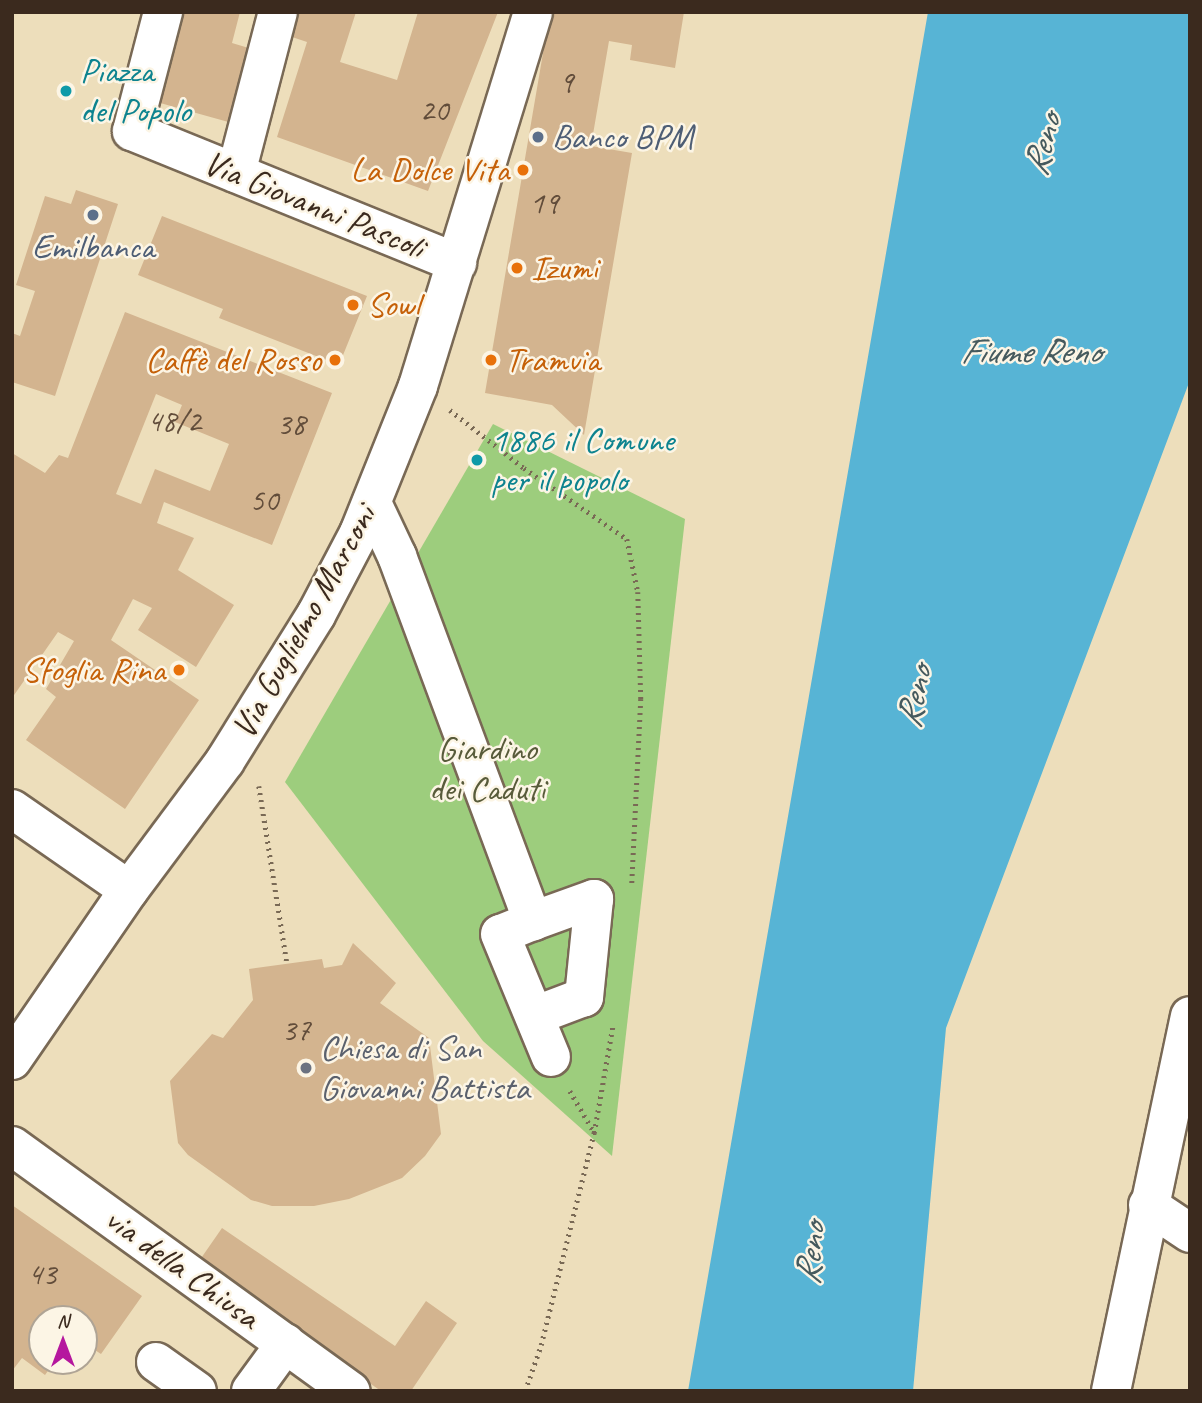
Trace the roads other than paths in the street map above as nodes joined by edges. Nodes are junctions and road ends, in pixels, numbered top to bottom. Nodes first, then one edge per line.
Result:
1 (163, 12) edge
2 (278, 12) edge
3 (533, 12) edge
4 (236, 173) junction
5 (457, 263) junction
6 (372, 503) junction
7 (12, 809) edge
8 (130, 890) junction
9 (533, 921) junction
10 (534, 1016) junction
11 (1190, 1016) edge
12 (551, 1057) road end
13 (12, 1060) edge
14 (12, 1146) edge
15 (1148, 1205) junction
16 (1190, 1233) edge
17 (286, 1343) junction
18 (156, 1362) dead end
19 (197, 1391) edge
20 (251, 1391) edge
21 (351, 1391) edge
22 (1111, 1391) edge

1 - 4 street, Via Giovanni Pascoli
2 - 4 street
3 - 5 street, Via Guglielmo Marconi
4 - 5 street, Via Giovanni Pascoli
5 - 6 street, Via Guglielmo Marconi
6 - 8 street, Via Guglielmo Marconi
6 - 9 street
7 - 8 street
8 - 13 street, Via Guglielmo Marconi
9 - 10 street
9 - 10 street
10 - 12 street
11 - 15 street
14 - 17 street, via della Chiusa
15 - 16 street
15 - 22 street
17 - 20 street
17 - 21 street, via della Chiusa
18 - 19 street

